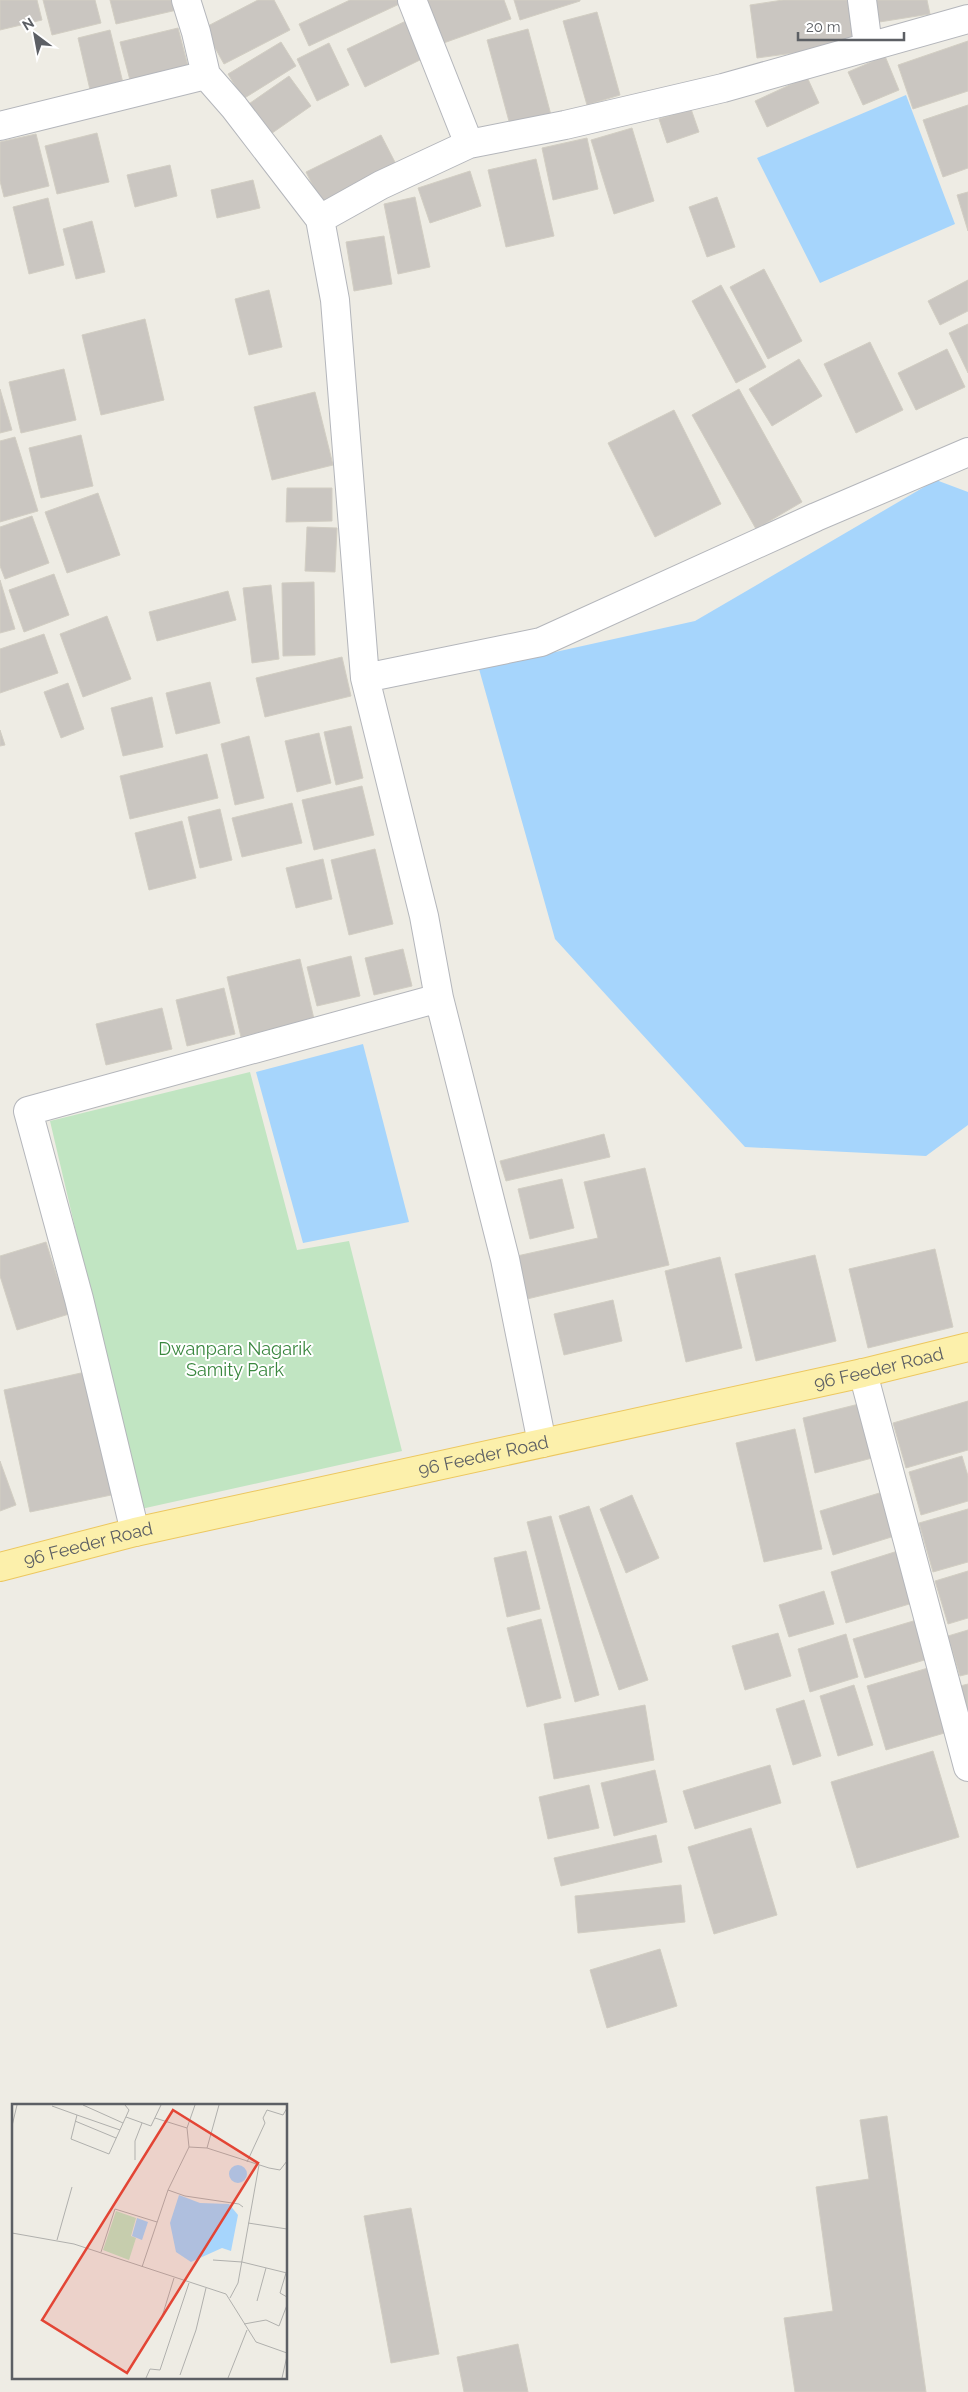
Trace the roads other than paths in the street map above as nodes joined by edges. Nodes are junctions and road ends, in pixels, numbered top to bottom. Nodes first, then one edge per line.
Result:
1 (186, 0) edge
2 (412, 0) edge
3 (862, 0) edge
4 (968, 19) edge
5 (868, 46) junction
6 (206, 75) junction
7 (0, 126) edge
8 (469, 144) junction
9 (320, 219) junction
10 (968, 452) edge
11 (365, 678) junction
12 (439, 998) junction
13 (968, 1347) edge
14 (863, 1373) junction
15 (542, 1443) junction
16 (135, 1532) junction
17 (0, 1567) edge
18 (968, 1767) edge

1 - 6 street
2 - 8 street
3 - 5 street
4 - 5 street
5 - 8 street
6 - 7 street
6 - 9 street
8 - 9 street
9 - 11 street
10 - 11 street
11 - 12 street
12 - 15 street
12 - 16 street
13 - 14 main road, 96 Feeder Road
14 - 15 main road, 96 Feeder Road
14 - 18 street
15 - 16 main road, 96 Feeder Road
16 - 17 main road, 96 Feeder Road

